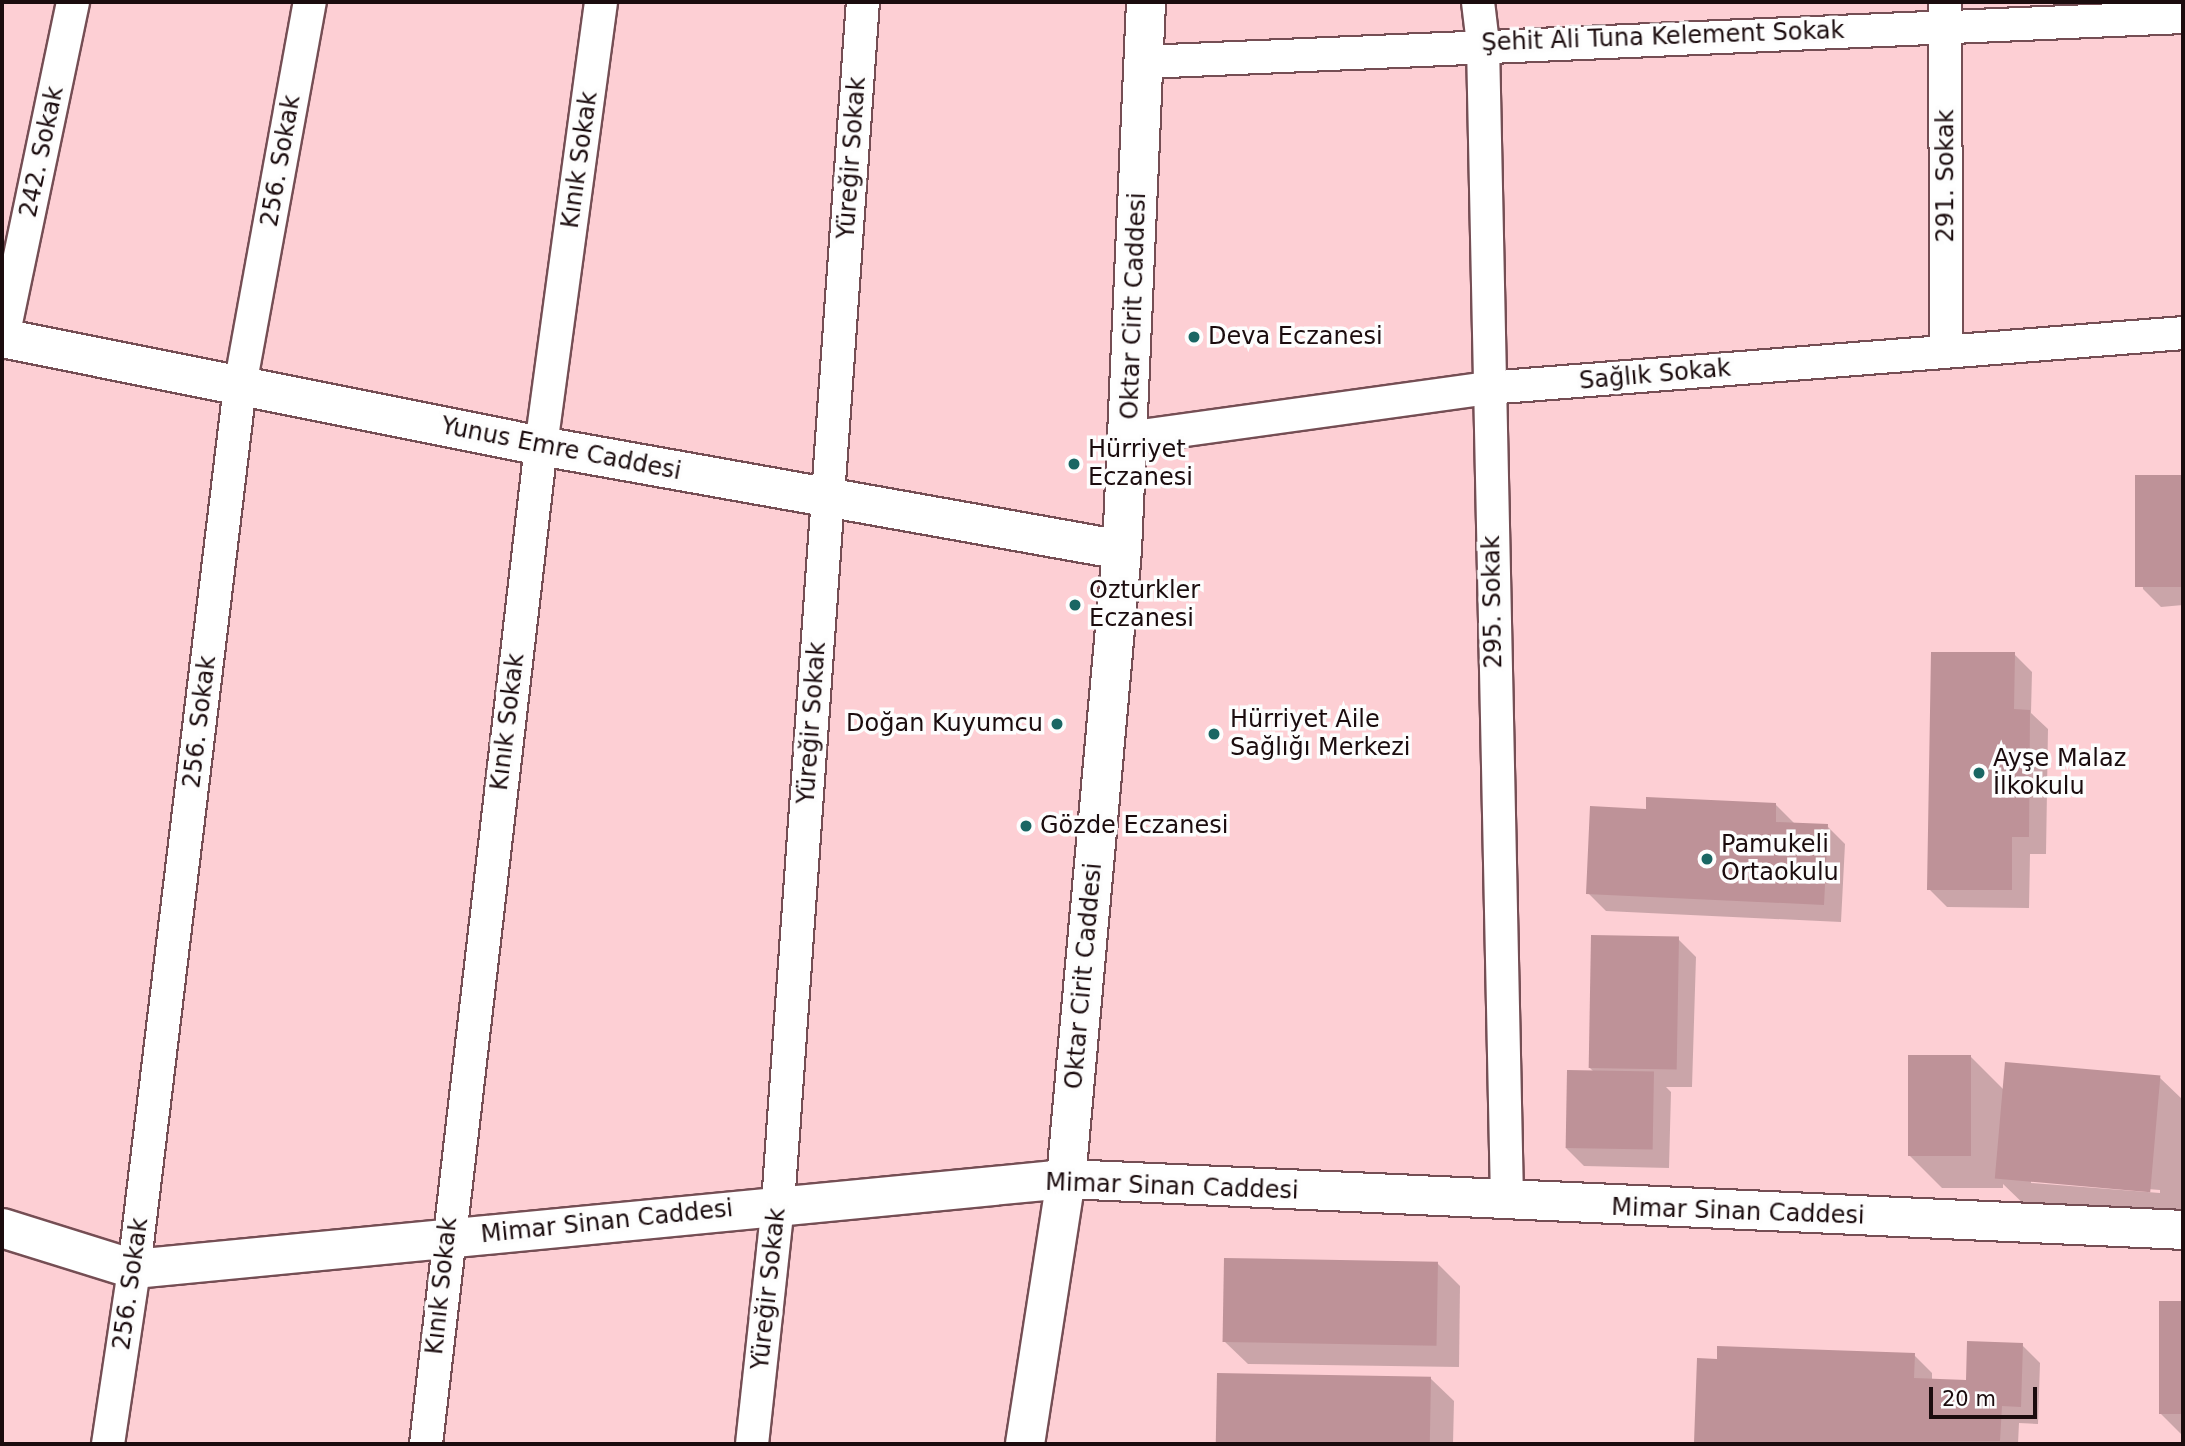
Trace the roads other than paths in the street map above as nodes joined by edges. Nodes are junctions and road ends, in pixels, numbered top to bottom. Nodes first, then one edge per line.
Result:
1 (73, 2) edge
2 (310, 2) edge
3 (601, 2) edge
4 (863, 2) edge
5 (1146, 2) edge
6 (1478, 2) edge
7 (1946, 13) edge
8 (2183, 17) edge
9 (1483, 44) junction
10 (1144, 62) junction
11 (2183, 333) edge
12 (2, 340) edge
13 (1946, 351) junction
14 (240, 386) junction
15 (1488, 388) junction
16 (1128, 438) junction
17 (541, 446) junction
18 (828, 499) junction
19 (1122, 550) junction
20 (1066, 1179) junction
21 (1507, 1202) junction
22 (778, 1204) junction
23 (2, 1228) edge
24 (2183, 1230) edge
25 (446, 1240) junction
26 (134, 1269) junction
27 (108, 1444) edge
28 (426, 1444) edge
29 (752, 1444) edge
30 (1025, 1444) edge

1 - 12 street, 242. Sokak
2 - 14 street, 256. Sokak
3 - 17 street, Kınık Sokak
4 - 18 street, Yüreğir Sokak
5 - 10 street, Oktar Cirit Caddesi
6 - 9 street, 295. Sokak
7 - 8 street, Şehit Ali Tuna Kelement Sokak
7 - 9 street, Şehit Ali Tuna Kelement Sokak
7 - 13 street, 291. Sokak
9 - 10 street, Şehit Ali Tuna Kelement Sokak
9 - 15 street, 295. Sokak
10 - 16 street, Oktar Cirit Caddesi
11 - 13 street, Sağlık Sokak
12 - 14 street, Yunus Emre Caddesi
13 - 15 street, Sağlık Sokak
14 - 17 street, Yunus Emre Caddesi
14 - 26 street, 256. Sokak
15 - 16 street, Sağlık Sokak
15 - 21 street, 295. Sokak
16 - 19 street, Oktar Cirit Caddesi
17 - 18 street, Yunus Emre Caddesi
17 - 25 street, Kınık Sokak
18 - 19 street, Yunus Emre Caddesi
18 - 22 street, Yüreğir Sokak
19 - 20 street, Oktar Cirit Caddesi
20 - 21 street, Mimar Sinan Caddesi
20 - 22 street, Mimar Sinan Caddesi
20 - 30 street, Oktar Cirit Caddesi
21 - 24 street, Mimar Sinan Caddesi
22 - 25 street, Mimar Sinan Caddesi
22 - 29 street, Yüreğir Sokak
23 - 26 street, Mimar Sinan Caddesi
25 - 26 street, Mimar Sinan Caddesi
25 - 28 street, Kınık Sokak
26 - 27 street, 256. Sokak

